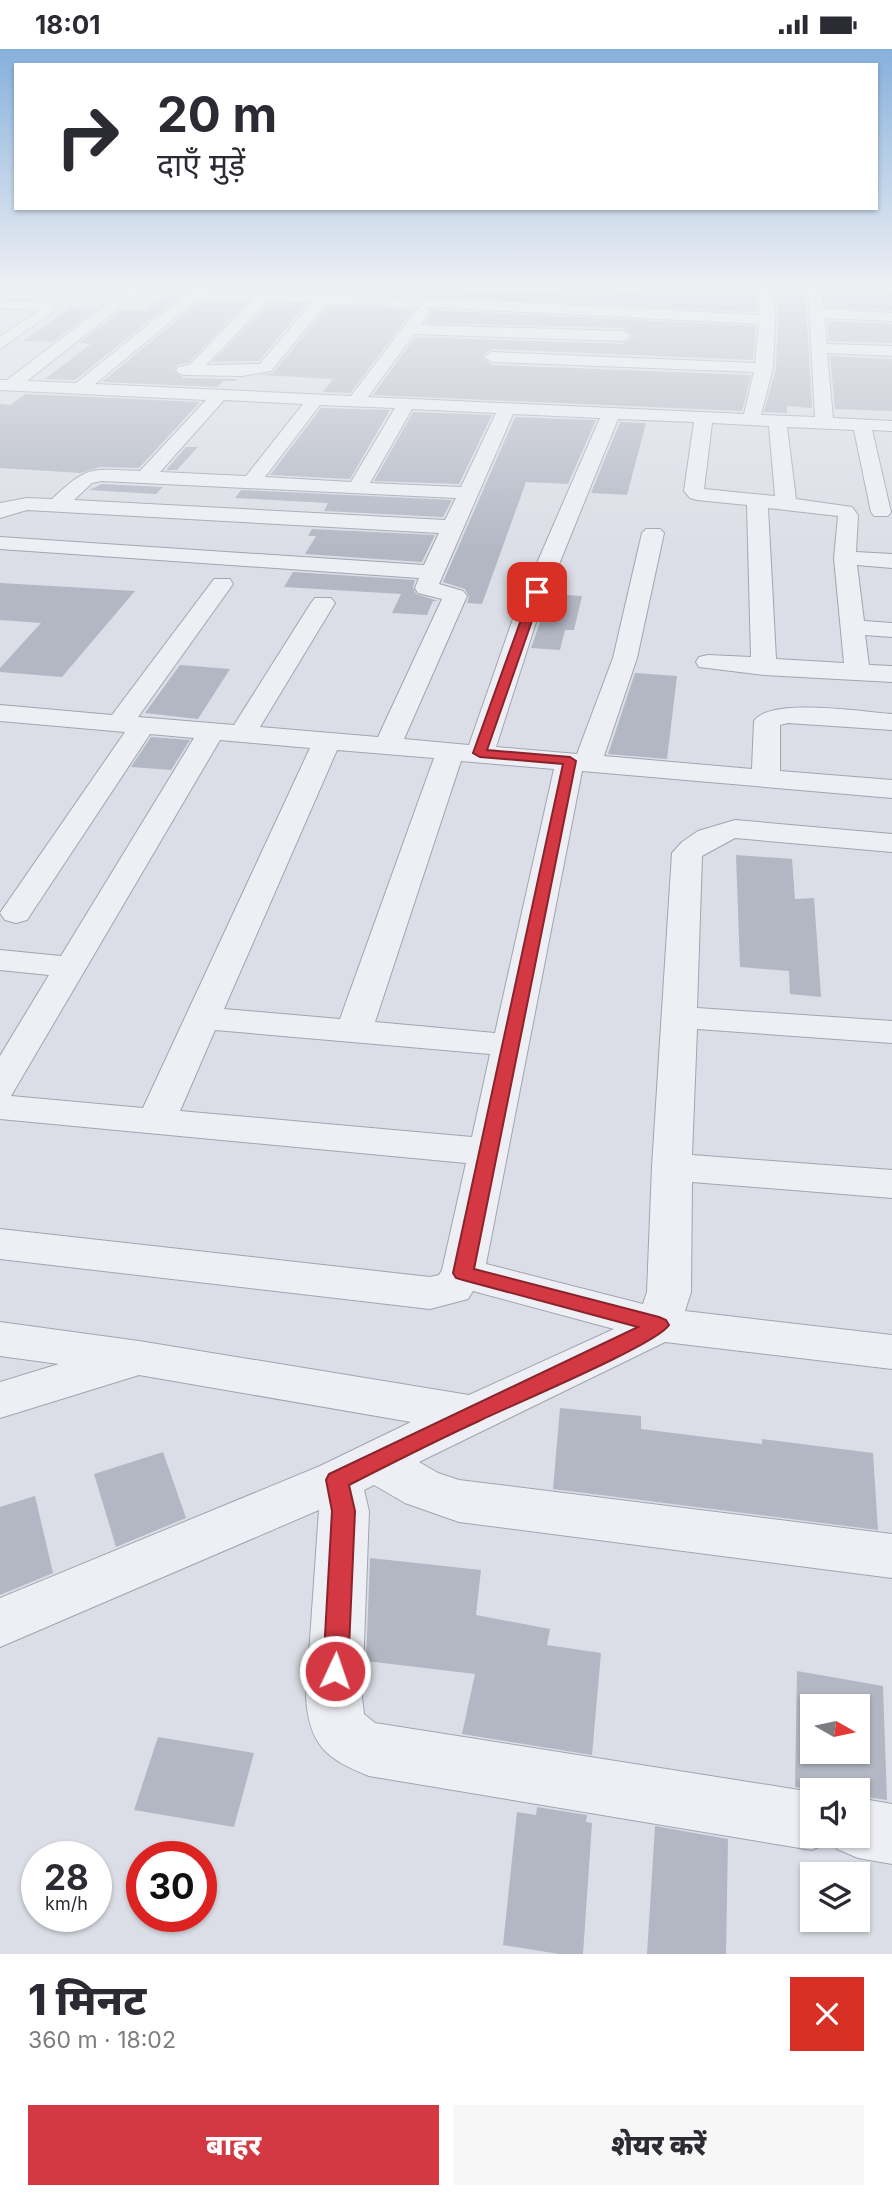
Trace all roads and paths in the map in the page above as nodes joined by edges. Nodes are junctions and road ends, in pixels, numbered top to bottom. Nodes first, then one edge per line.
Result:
1 (26, 376) edge
2 (95, 376) edge
3 (375, 376) edge
4 (763, 376) edge
5 (821, 376) edge
6 (475, 386) dead end
7 (79, 389) junction
8 (7, 391) edge
9 (220, 395) junction
10 (316, 399) junction
11 (356, 401) junction
12 (408, 403) junction
13 (464, 406) junction
14 (507, 408) junction
15 (611, 413) junction
16 (704, 418) junction
17 (751, 420) junction
18 (777, 421) junction
19 (824, 423) junction
20 (862, 425) junction
21 (892, 426) edge
22 (146, 476) junction
23 (250, 484) junction
24 (357, 488) junction
25 (468, 493) junction
26 (757, 501) junction
27 (786, 503) junction
28 (55, 507) junction
29 (0, 512) edge
30 (881, 512) dead end
31 (453, 527) junction
32 (653, 533) dead end
33 (0, 543) edge
34 (845, 558) junction
35 (892, 561) edge
36 (432, 572) junction
37 (222, 585) dead end
38 (323, 603) dead end
39 (852, 627) junction
40 (892, 630) edge
41 (708, 662) dead end
42 (764, 667) junction
43 (857, 671) junction
44 (892, 674) edge
45 (4, 720) edge
46 (130, 725) junction
47 (891, 728) edge
48 (226, 733) junction
49 (327, 741) junction
50 (387, 747) junction
51 (465, 753) junction
52 (579, 761) junction
53 (766, 778) junction
54 (892, 789) edge
55 (892, 843) edge
56 (16, 913) dead end
57 (0, 960) edge
58 (72, 967) junction
59 (680, 1017) junction
60 (202, 1018) junction
61 (354, 1031) junction
62 (892, 1032) edge
63 (511, 1045) junction
64 (5, 1069) edge
65 (0, 1107) edge
66 (157, 1119) junction
67 (488, 1152) junction
68 (671, 1167) junction
69 (892, 1184) edge
70 (0, 1244) edge
71 (463, 1273) junction
72 (659, 1325) junction
73 (0, 1339) edge
74 (892, 1352) edge
75 (139, 1358) junction
76 (0, 1400) edge
77 (472, 1414) junction
78 (357, 1471) junction
79 (892, 1556) edge
80 (0, 1623) edge
81 (800, 1819) edge
82 (870, 1830) edge
83 (892, 1834) edge

1 - 8 street
2 - 7 street
3 - 11 street
4 - 17 street
5 - 19 street
6 - 13 street
7 - 8 street
7 - 9 street
9 - 10 street
9 - 22 street
10 - 11 street
10 - 23 street
11 - 12 street
12 - 13 street
12 - 24 street
13 - 14 street
14 - 15 street
14 - 25 street
15 - 16 street
15 - 51 street
16 - 17 street
16 - 26 street
17 - 18 street
18 - 19 street
18 - 27 street
19 - 20 street
20 - 21 street
20 - 30 street
22 - 23 street
22 - 28 street
23 - 24 street
24 - 25 street
25 - 31 street
26 - 27 street
26 - 42 street
27 - 34 street
28 - 29 street
28 - 31 street
31 - 36 street
32 - 52 street
33 - 36 street
34 - 35 street
34 - 39 street
36 - 50 street
37 - 46 street
38 - 48 street
39 - 40 street
39 - 43 street
41 - 42 street
42 - 43 street
43 - 44 street
45 - 46 street
46 - 48 street
46 - 56 street
47 - 53 street
48 - 49 street
48 - 58 street
49 - 50 street
49 - 60 street
50 - 51 street
51 - 52 street
51 - 61 street
52 - 53 street
52 - 63 street
53 - 54 street
55 - 59 street
57 - 58 street
58 - 64 street
59 - 62 street
59 - 68 street
60 - 61 street
60 - 66 street
61 - 63 street
63 - 67 street
65 - 66 street
66 - 67 street
67 - 71 street
68 - 69 street
68 - 72 street
70 - 71 street
71 - 72 street
72 - 74 street
72 - 77 street
73 - 75 street
75 - 76 street
75 - 77 street
77 - 78 street
78 - 79 street
78 - 80 street
78 - 81 street
82 - 83 street

